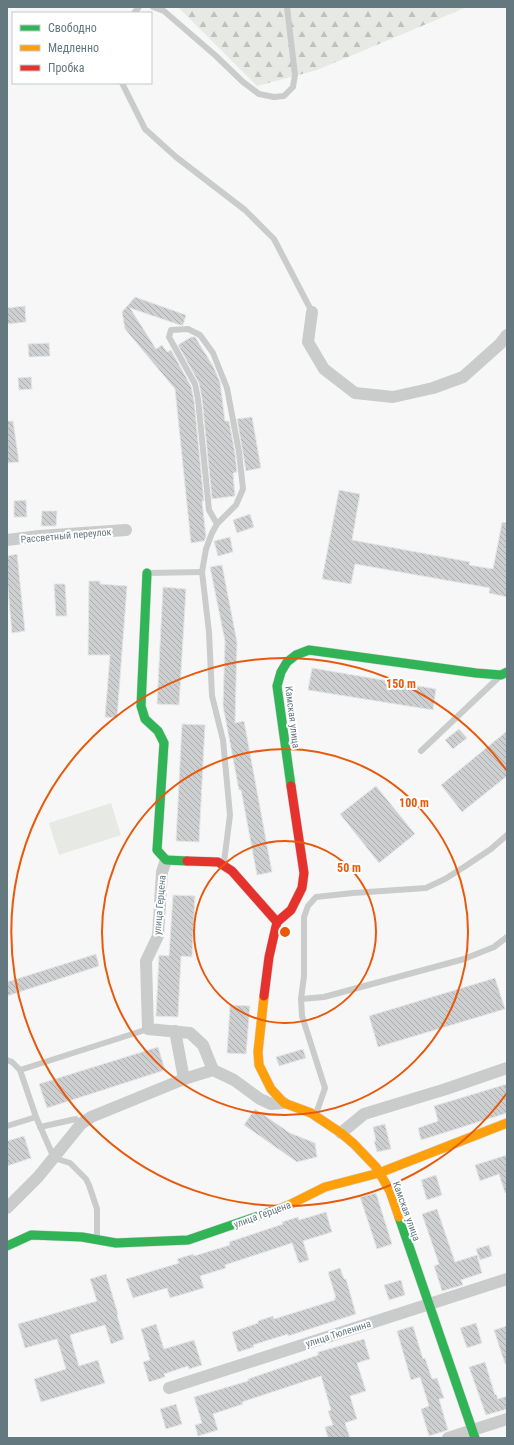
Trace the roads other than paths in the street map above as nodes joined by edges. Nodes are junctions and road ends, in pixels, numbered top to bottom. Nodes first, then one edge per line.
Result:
1 (153, 7) edge
2 (287, 7) edge
3 (123, 84) edge
4 (312, 312) joint
5 (507, 335) edge
6 (217, 524) junction
7 (126, 530) dead end
8 (7, 540) edge
9 (202, 572) junction
10 (147, 573) joint
11 (504, 673) edge
12 (421, 751) dead end
13 (507, 835) edge
14 (166, 860) junction
15 (223, 866) junction
16 (277, 922) junction
17 (507, 937) edge
18 (301, 999) junction
19 (148, 1029) junction
20 (175, 1031) junction
21 (7, 1060) edge
22 (507, 1068) edge
23 (20, 1070) junction
24 (213, 1070) junction
25 (184, 1079) junction
26 (284, 1103) junction
27 (316, 1116) junction
28 (36, 1117) junction
29 (507, 1123) edge
30 (82, 1124) junction
31 (7, 1126) edge
32 (40, 1127) junction
33 (341, 1133) junction
34 (54, 1158) junction
35 (379, 1173) junction
36 (7, 1208) edge
37 (97, 1240) junction
38 (7, 1246) edge
39 (507, 1279) edge
40 (428, 1304) junction
41 (170, 1388) dead end
42 (507, 1419) edge
43 (473, 1434) edge
44 (448, 1438) edge

1 - 2 lane
3 - 4 lane
4 - 5 street
6 - 6 lane
6 - 9 lane
7 - 8 street, Рассветный переулок
9 - 10 lane
9 - 15 lane
10 - 14 street
11 - 12 lane
11 - 16 street, Камская улица
13 - 18 lane
14 - 15 street
14 - 19 street, улица Герцена
15 - 16 street
16 - 26 street, Камская улица
17 - 18 lane
18 - 27 lane
19 - 20 street
19 - 23 lane
20 - 24 street
20 - 25 street
21 - 23 lane
22 - 33 street
23 - 28 lane
24 - 25 street
24 - 26 street
25 - 30 street
26 - 27 street, Камская улица
27 - 33 street, Камская улица
28 - 31 lane
28 - 32 lane
29 - 35 street, улица Герцена
30 - 32 lane
30 - 34 street
32 - 34 lane
33 - 35 street, Камская улица
34 - 36 street
34 - 37 lane
35 - 37 street, улица Герцена
35 - 40 street, Камская улица
37 - 38 street, улица Герцена
39 - 40 street, улица Тюленина
40 - 41 street, улица Тюленина
40 - 43 street, Камская улица
42 - 43 street
43 - 44 street

